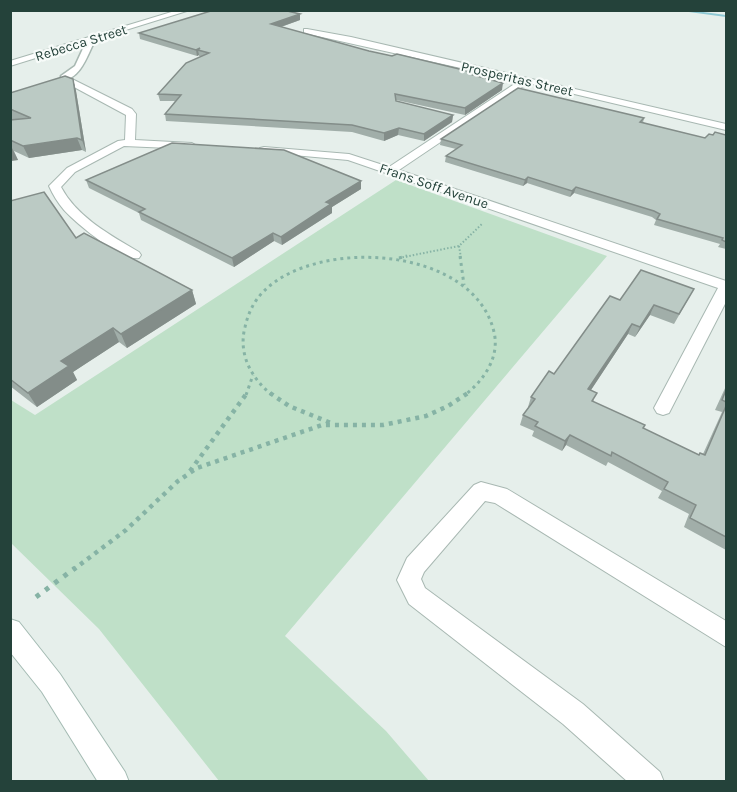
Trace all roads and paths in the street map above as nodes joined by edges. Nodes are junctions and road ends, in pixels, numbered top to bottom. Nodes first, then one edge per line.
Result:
1 (187, 10) edge
2 (307, 32) edge
3 (91, 40) junction
4 (10, 64) edge
5 (64, 78) joint
6 (525, 81) junction
7 (726, 127) edge
8 (130, 142) junction
9 (208, 147) edge
10 (254, 150) edge
11 (392, 170) junction
12 (500, 208) junction
13 (459, 246) junction
14 (134, 255) dead end
15 (394, 259) junction
16 (464, 285) junction
17 (726, 287) edge
18 (253, 375) junction
19 (663, 408) dead end
20 (331, 423) junction
21 (190, 471) junction
22 (36, 597) dead end
23 (10, 631) edge
24 (726, 635) edge
25 (116, 782) edge
26 (650, 782) edge

1 - 3 street, Rebecca Street
2 - 6 street, Prosperitas Street
3 - 4 street, Rebecca Street
3 - 5 lane
5 - 8 street
6 - 7 street, Prosperitas Street
6 - 11 street
8 - 9 street
8 - 14 street
10 - 11 street, Frans Soff Avenue
11 - 12 street, Frans Soff Avenue
12 - 13 path
12 - 17 street, Frans Soff Avenue
13 - 15 path
13 - 16 path
15 - 16 path
15 - 18 path
16 - 20 path
17 - 19 street
18 - 20 path
18 - 21 path
20 - 21 path
21 - 22 path
23 - 25 street
24 - 26 street

